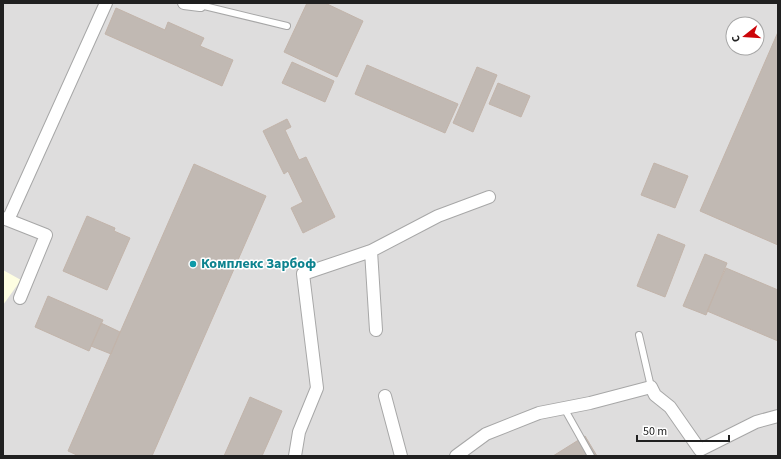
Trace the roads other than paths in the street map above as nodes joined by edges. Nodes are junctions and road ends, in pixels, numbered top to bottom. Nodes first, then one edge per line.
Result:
1 (106, 3) edge
2 (184, 3) edge
3 (201, 4) edge
4 (287, 26) dead end
5 (489, 197) dead end
6 (6, 219) edge
7 (371, 251) junction
8 (20, 298) dead end
9 (376, 330) dead end
10 (639, 335) dead end
11 (650, 387) junction
12 (385, 396) dead end
13 (564, 408) junction
14 (778, 416) edge
15 (295, 456) edge
16 (401, 456) edge
17 (456, 456) edge
18 (591, 456) edge

1 - 6 street
2 - 3 street
3 - 4 lane
5 - 7 street
6 - 8 street
7 - 9 street
7 - 15 street
10 - 11 lane
11 - 13 street
11 - 14 street
12 - 16 street
13 - 17 street
13 - 18 lane

